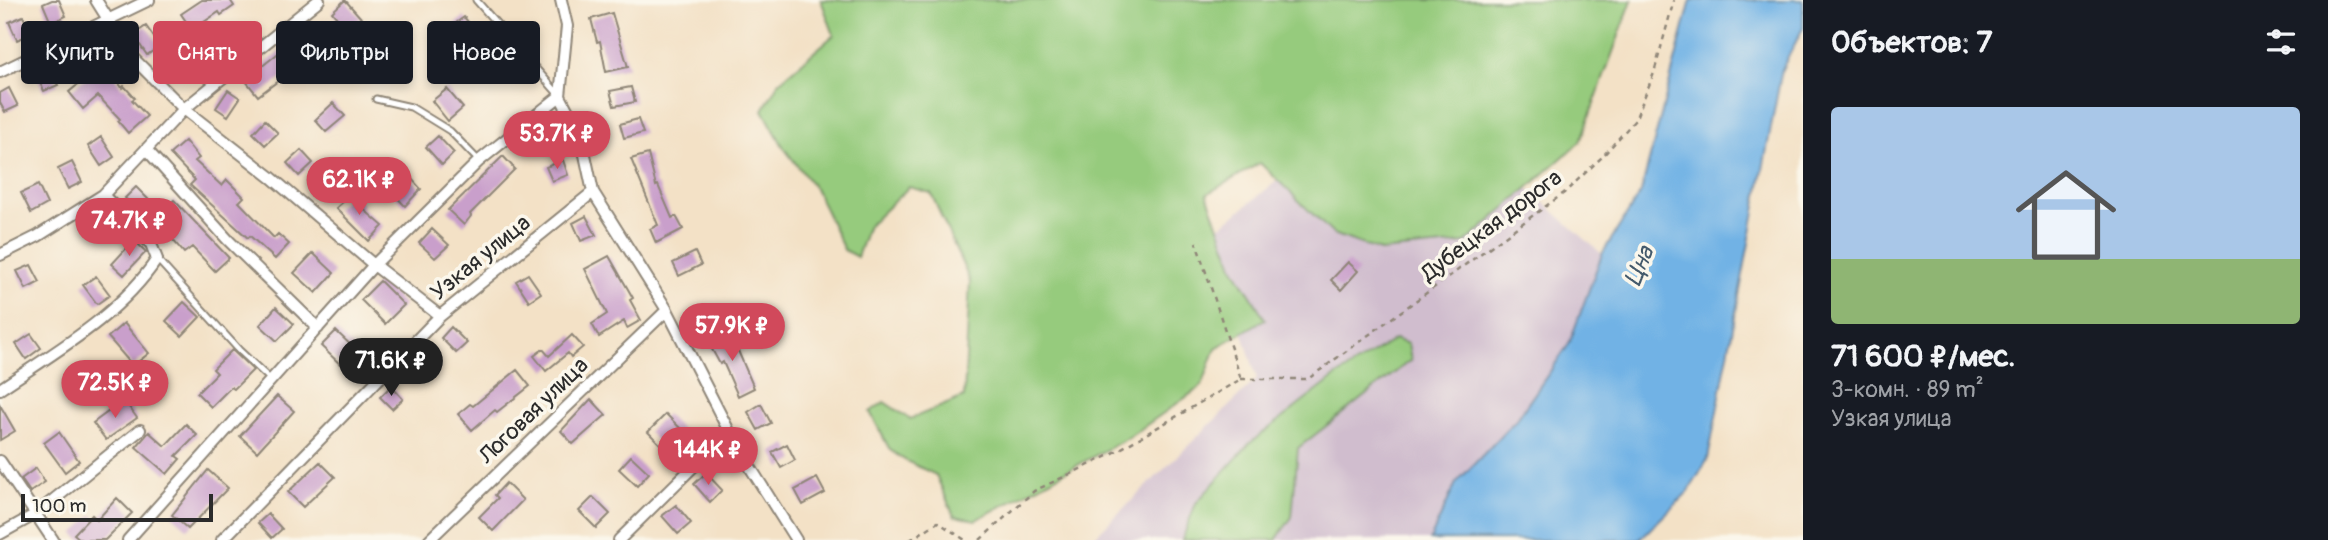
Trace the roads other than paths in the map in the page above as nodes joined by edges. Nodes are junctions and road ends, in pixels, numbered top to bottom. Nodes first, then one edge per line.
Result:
1 (96, 0) edge
2 (149, 0) edge
3 (319, 0) edge
4 (476, 0) edge
5 (561, 0) edge
6 (110, 20) junction
7 (0, 72) edge
8 (560, 96) junction
9 (376, 99) dead end
10 (184, 110) junction
11 (146, 149) junction
12 (479, 161) junction
13 (593, 192) junction
14 (103, 195) junction
15 (0, 255) edge
16 (157, 259) junction
17 (374, 265) junction
18 (667, 310) junction
19 (440, 316) junction
20 (318, 328) junction
21 (271, 380) junction
22 (0, 389) edge
23 (140, 430) dead end
24 (735, 443) junction
25 (0, 461) edge
26 (36, 514) junction
27 (0, 534) edge
28 (53, 540) edge
29 (128, 540) edge
30 (222, 540) edge
31 (429, 540) edge
32 (619, 540) edge
33 (796, 540) edge

1 - 6 street
2 - 6 street
3 - 10 street
4 - 8 lane
5 - 8 street
6 - 7 street
6 - 10 street
8 - 12 street
8 - 13 street
9 - 12 lane
10 - 11 street
10 - 17 street
11 - 14 street
11 - 20 street
12 - 17 street
13 - 18 street
13 - 19 street, Узкая улица
14 - 15 street
14 - 16 street
16 - 21 lane
16 - 22 street
17 - 19 street
17 - 20 street
18 - 24 street
18 - 31 street, Логовая улица
19 - 30 street, Узкая улица
20 - 21 street
21 - 29 street
23 - 26 street
24 - 32 street
24 - 33 street
25 - 26 street
26 - 27 street
26 - 28 street

